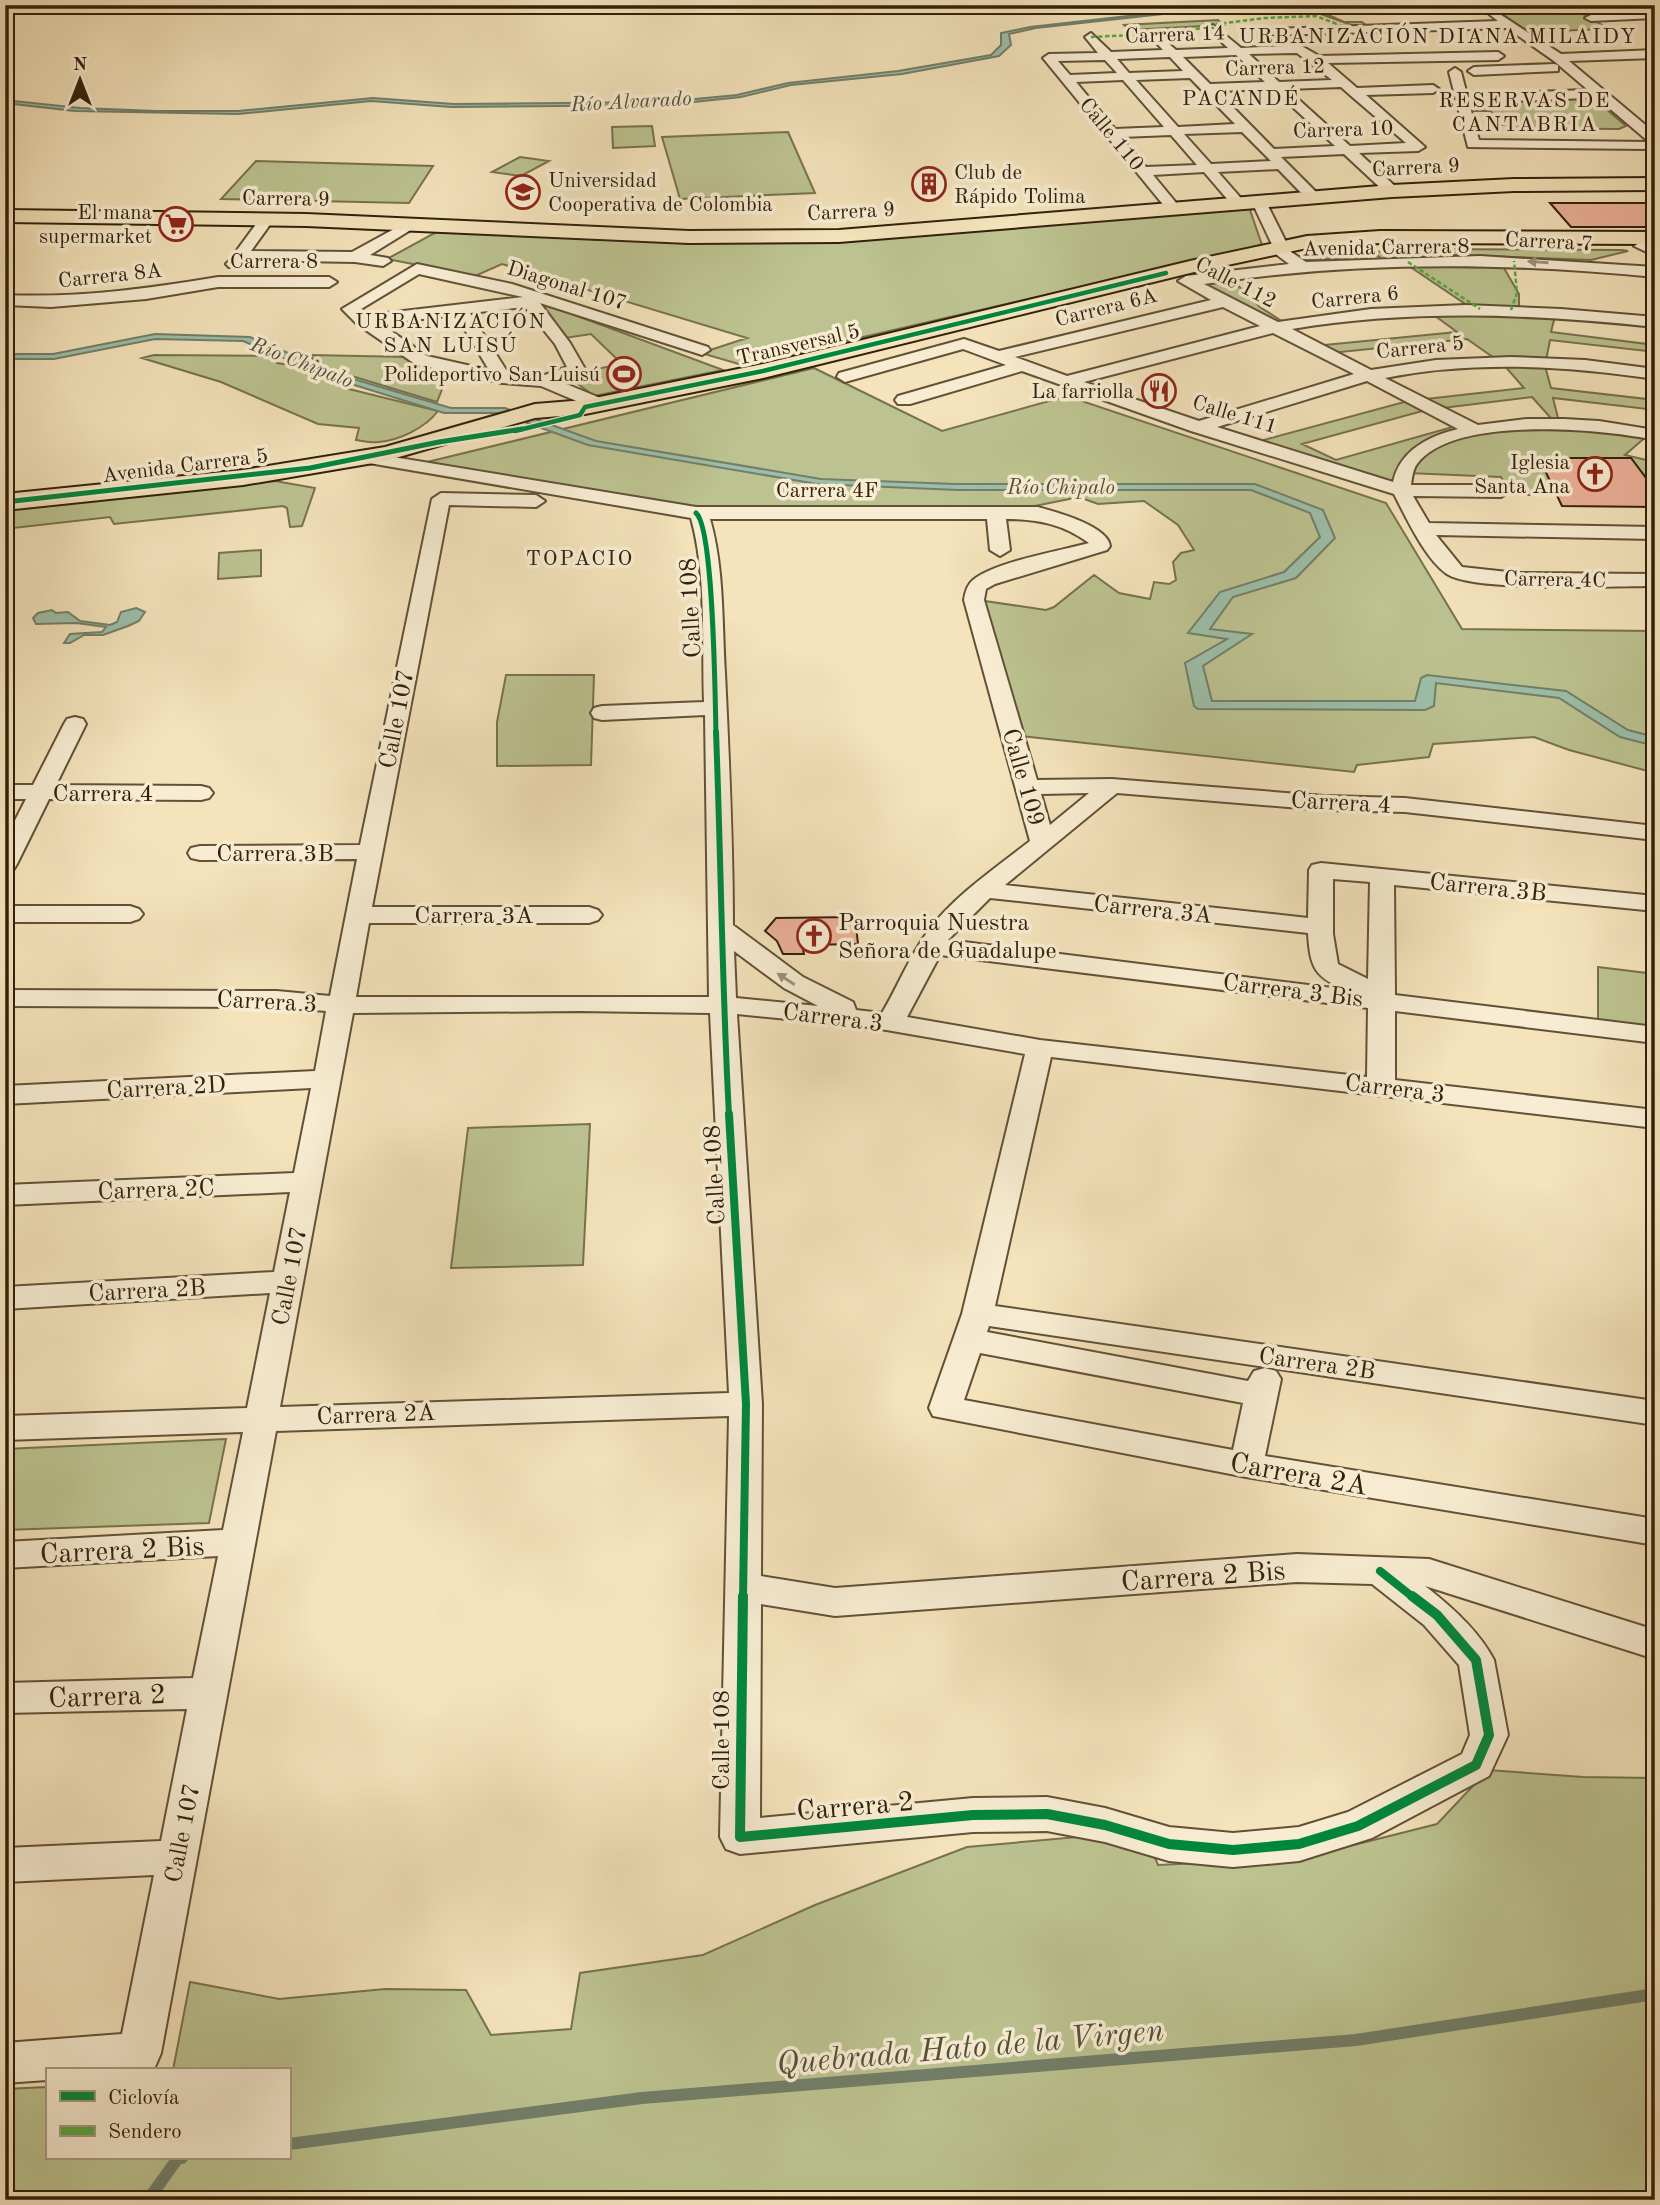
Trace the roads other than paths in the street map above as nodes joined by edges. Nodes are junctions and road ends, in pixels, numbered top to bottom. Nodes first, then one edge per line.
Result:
1 (1485, 7) edge
2 (1655, 15) edge
3 (1614, 17) junction
4 (1591, 18) dead end
5 (1258, 20) dead end
6 (1510, 24) junction
7 (1457, 26) junction
8 (1213, 28) dead end
9 (1350, 29) junction
10 (1635, 30) dead end
11 (1273, 32) junction
12 (1154, 34) dead end
13 (1091, 37) dead end
14 (1385, 42) dead end
15 (1317, 44) dead end
16 (1296, 47) junction
17 (1397, 47) dead end
18 (1238, 52) junction
19 (1173, 54) junction
20 (1655, 54) edge
21 (1108, 56) junction
22 (1422, 56) junction
23 (1049, 58) joint
24 (1317, 60) junction
25 (1556, 63) junction
26 (1193, 74) junction
27 (1452, 76) junction
28 (1127, 77) junction
29 (1067, 79) junction
30 (1572, 80) dead end
31 (1346, 82) junction
32 (1276, 86) junction
33 (1207, 88) junction
34 (1433, 89) dead end
35 (1584, 94) dead end
36 (1462, 99) junction
37 (1399, 107) dead end
38 (1374, 108) junction
39 (1246, 128) junction
40 (1618, 130) dead end
41 (1643, 130) junction
42 (1174, 131) junction
43 (1112, 133) junction
44 (1651, 142) edge
45 (1346, 150) junction
46 (1270, 153) junction
47 (1282, 165) junction
48 (1207, 168) junction
49 (1143, 171) junction
50 (1655, 184) edge
51 (1392, 191) junction
52 (1314, 198) junction
53 (1249, 203) junction
54 (1175, 210) junction
55 (5, 216) edge
56 (267, 219) junction
57 (410, 226) junction
58 (1651, 246) edge
59 (1281, 249) junction
60 (242, 255) junction
61 (355, 257) junction
62 (383, 261) dead end
63 (1578, 265) junction
64 (1304, 267) junction
65 (1655, 272) edge
66 (1166, 273) junction
67 (469, 278) junction
68 (218, 282) junction
69 (329, 282) dead end
70 (1189, 282) junction
71 (5, 300) edge
72 (536, 300) junction
73 (1227, 301) junction
74 (460, 309) junction
75 (410, 315) junction
76 (363, 321) junction
77 (1655, 322) edge
78 (1275, 328) junction
79 (702, 350) dead end
80 (921, 355) junction
81 (996, 357) junction
82 (1021, 366) junction
83 (1655, 374) edge
84 (1368, 376) junction
85 (845, 377) dead end
86 (502, 378) junction
87 (975, 380) junction
88 (543, 382) junction
89 (1065, 382) junction
90 (904, 400) dead end
91 (582, 408) junction
92 (1197, 427) junction
93 (1472, 429) junction
94 (1653, 430) edge
95 (369, 458) junction
96 (1401, 490) junction
97 (1501, 491) dead end
98 (536, 500) dead end
99 (5, 502) edge
100 (696, 513) junction
101 (996, 513) junction
102 (1038, 513) joint
103 (1423, 529) junction
104 (1655, 533) edge
105 (1000, 550) dead end
106 (1655, 580) edge
107 (714, 708) junction
108 (602, 713) dead end
109 (75, 724) dead end
110 (1112, 786) junction
111 (1026, 787) junction
112 (5, 792) edge
113 (40, 792) junction
114 (201, 793) dead end
115 (1655, 833) edge
116 (1046, 837) junction
117 (361, 852) junction
118 (200, 853) dead end
119 (5, 864) edge
120 (1382, 877) junction
121 (985, 890) junction
122 (1655, 904) edge
123 (5, 914) edge
124 (130, 914) dead end
125 (358, 915) junction
126 (589, 915) dead end
127 (720, 927) junction
128 (1321, 927) junction
129 (930, 946) junction
130 (1381, 996) junction
131 (5, 998) edge
132 (723, 1005) junction
133 (343, 1006) junction
134 (880, 1022) junction
135 (1655, 1035) edge
136 (1040, 1048) junction
137 (327, 1079) junction
138 (1381, 1086) junction
139 (5, 1096) edge
140 (1655, 1119) edge
141 (307, 1182) junction
142 (5, 1195) edge
143 (288, 1282) junction
144 (5, 1298) edge
145 (974, 1327) junction
146 (1273, 1356) junction
147 (1260, 1395) junction
148 (747, 1404) junction
149 (1655, 1413) edge
150 (262, 1417) junction
151 (5, 1428) edge
152 (1246, 1465) junction
153 (1655, 1532) edge
154 (238, 1542) junction
155 (5, 1555) edge
156 (1380, 1571) junction
157 (742, 1587) junction
158 (1655, 1645) edge
159 (209, 1693) junction
160 (5, 1698) edge
161 (740, 1837) joint
162 (178, 1857) junction
163 (5, 1865) edge
164 (5, 2063) edge

1 - 6 street
2 - 3 street
3 - 4 street
3 - 10 street
5 - 11 street
6 - 7 street
6 - 25 street
7 - 9 street
7 - 22 street
8 - 18 street
9 - 11 street
9 - 14 street
11 - 16 street
12 - 19 street
13 - 21 street
15 - 16 street, Carrera 14
16 - 18 street, Carrera 14
16 - 24 street
17 - 22 street
18 - 19 street, Carrera 14
18 - 32 street
19 - 21 street, Carrera 14
19 - 26 street
20 - 25 street
21 - 23 street, Carrera 14
21 - 28 street
22 - 24 street
23 - 29 street, Calle 110
24 - 31 street
25 - 27 street
25 - 41 street
26 - 28 street
26 - 33 street
27 - 30 street
27 - 36 street
28 - 29 street
28 - 42 street
29 - 43 street, Calle 110
31 - 32 street, Carrera 12
31 - 34 street, Carrera 12
31 - 38 street
32 - 33 street, Carrera 12
32 - 45 street
33 - 39 street
35 - 36 street
36 - 44 street
37 - 38 street
38 - 45 street, Carrera 10
39 - 42 street
39 - 46 street
40 - 41 street
41 - 44 street
42 - 43 street
42 - 48 street
43 - 49 street, Calle 110
45 - 46 street, Carrera 10
45 - 51 street
46 - 47 street
47 - 48 street, Carrera 10
47 - 52 street
48 - 49 street, Carrera 10
48 - 53 street
49 - 54 street, Calle 110
50 - 51 main road, Carrera 9
51 - 52 main road, Carrera 9
52 - 53 main road, Carrera 9
53 - 54 main road, Carrera 9
53 - 59 street
54 - 57 main road, Carrera 9
55 - 56 main road, Carrera 9
56 - 57 main road, Carrera 9
56 - 60 street
57 - 61 street
58 - 59 main road, Avenida Carrera 8
58 - 63 street
59 - 64 street
59 - 66 main road, Transversal 5
60 - 61 street
60 - 68 street
61 - 62 street
63 -> 64 street, Carrera 7
63 - 65 street, Carrera 7
64 - 70 street, Carrera 7
66 - 70 street, Calle 112
66 - 91 main road, Transversal 5
67 - 72 street, Diagonal 107
67 - 75 street
67 - 76 street, Diagonal 107
68 - 69 street, Carrera 8
68 - 71 street, Carrera 8A
70 - 73 street, Calle 112
72 - 74 street
72 - 79 street, Diagonal 107
72 - 88 street
73 - 78 street, Calle 112
73 - 81 street, Carrera 6A
74 - 75 street
74 - 86 street
75 - 76 street
76 - 86 street
77 - 78 street, Carrera 6
78 - 84 street, Calle 112
78 - 89 street, Carrera 6
80 - 81 street, Calle 111
80 - 85 street
80 - 87 street
81 - 82 street, Calle 111
82 - 87 street
82 - 89 street, Calle 111
83 - 84 street, Carrera 5
84 - 92 street, Carrera 5
84 - 93 street, Calle 112
86 - 88 street
87 - 90 street
88 - 91 street
89 - 92 street, Calle 111
91 - 95 main road, Transversal 5
92 - 96 street, Calle 111
93 - 94 street
93 - 96 street
95 - 99 main road, Avenida Carrera 5
95 - 100 street, Carrera 4F
96 - 97 street, Calle 111
96 - 103 street
98 - 117 street, Calle 107
100 - 101 street, Carrera 4F
100 - 107 street, Calle 108
101 - 102 street, Carrera 4F
101 - 105 street
102 - 111 street, Calle 109
103 - 104 street
103 - 106 street, Carrera 4C
107 - 108 street
107 - 127 street, Calle 108
109 - 113 street
110 - 111 street, Carrera 4
110 - 115 street, Carrera 4
110 - 116 street
111 - 116 street, Calle 109
112 - 113 street, Carrera 4
113 - 114 street, Carrera 4
113 - 119 street
116 - 121 street, Calle 109
117 - 118 street, Carrera 3B
117 - 125 street, Calle 107
120 - 122 street, Carrera 3B
120 - 128 street, Carrera 3B
120 - 130 street
121 - 128 street, Carrera 3A
121 - 129 street, Calle 109
123 - 124 street
125 - 126 street, Carrera 3A
125 - 133 street, Calle 107
127 - 132 street, Calle 108
134 -> 127 street
128 - 130 street
129 - 130 street, Carrera 3 Bis
129 - 134 street, Calle 109
130 - 135 street, Carrera 3 Bis
130 - 138 street
131 - 133 street, Carrera 3
132 - 133 street, Carrera 3
132 - 134 street, Carrera 3
132 - 148 street, Calle 108
133 - 137 street, Calle 107
134 - 136 street, Carrera 3
136 - 138 street, Carrera 3
136 - 145 street
137 - 139 street, Carrera 2D
137 - 141 street, Calle 107
138 - 140 street, Carrera 3
141 - 142 street, Carrera 2C
141 - 143 street, Calle 107
143 - 144 street, Carrera 2B
143 - 150 street, Calle 107
145 - 146 street, Carrera 2B
145 - 147 street
145 - 152 street, Carrera 2A
146 - 147 street
146 - 149 street, Carrera 2B
147 - 152 street
148 - 150 street, Carrera 2A
148 - 157 street, Calle 108
150 - 151 street, Carrera 2A
150 - 154 street, Calle 107
152 - 153 street, Carrera 2A
154 - 155 street, Carrera 2 Bis
154 - 159 street, Calle 107
156 - 157 street, Carrera 2 Bis
156 - 158 street, Carrera 2 Bis
156 - 161 street, Carrera 2
157 - 161 street, Calle 108
159 - 160 street, Carrera 2
159 - 162 street, Calle 107
162 - 163 street
162 - 164 street, Calle 107

